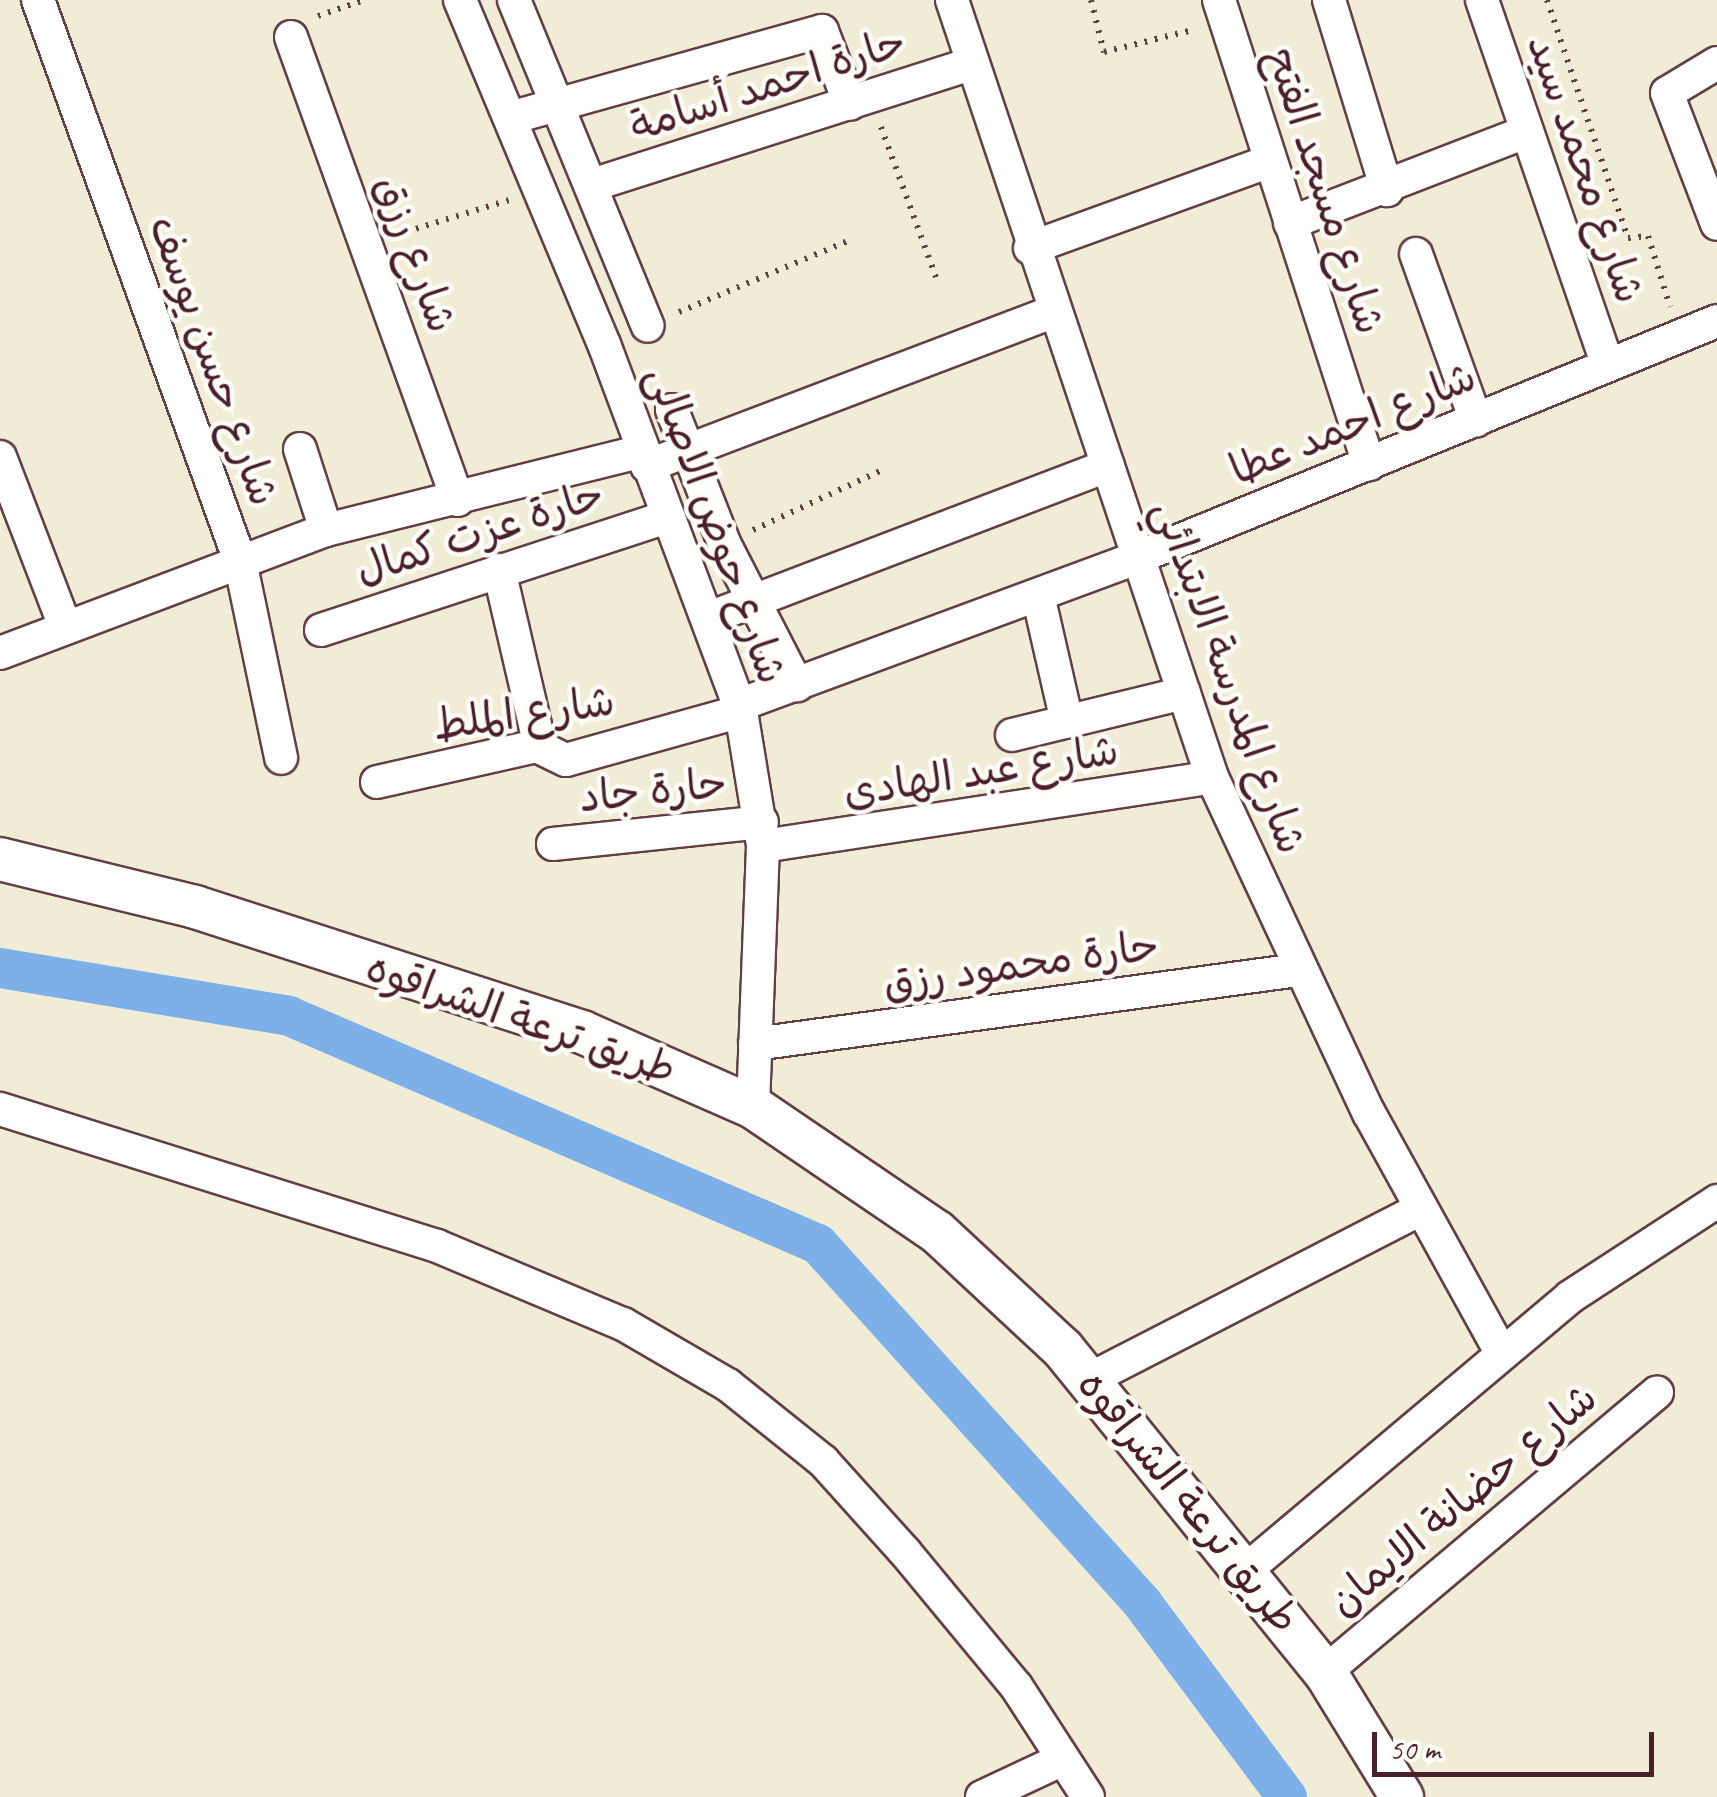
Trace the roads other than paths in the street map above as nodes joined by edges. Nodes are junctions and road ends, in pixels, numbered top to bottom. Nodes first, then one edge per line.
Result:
1 (38, 0) edge
2 (460, 0) edge
3 (514, 0) edge
4 (952, 0) edge
5 (1329, 0) edge
6 (1482, 0) edge
7 (1223, 11) edge
8 (291, 36) road end
9 (1717, 63) edge
10 (970, 65) junction
11 (860, 100) junction
12 (556, 103) junction
13 (510, 118) junction
14 (1526, 132) junction
15 (1270, 160) junction
16 (592, 185) junction
17 (1387, 190) junction
18 (1290, 224) junction
19 (1717, 224) edge
20 (1030, 248) junction
21 (1416, 254) dead end
22 (1053, 312) junction
23 (1717, 321) edge
24 (648, 326) road end
25 (1608, 364) junction
26 (672, 410) dead end
27 (1476, 421) junction
28 (300, 449) dead end
29 (688, 450) junction
30 (0, 458) edge
31 (644, 458) junction
32 (1369, 464) junction
33 (1108, 466) junction
34 (458, 500) junction
35 (666, 517) junction
36 (326, 530) junction
37 (1139, 557) junction
38 (240, 561) junction
39 (499, 570) junction
40 (1038, 595) junction
41 (752, 601) junction
42 (708, 618) junction
43 (64, 624) junction
44 (321, 630) dead end
45 (0, 653) edge
46 (797, 684) junction
47 (1184, 693) junction
48 (740, 708) junction
49 (1066, 722) junction
50 (1012, 735) dead end
51 (540, 746) junction
52 (281, 758) dead end
53 (1212, 777) junction
54 (376, 782) dead end
55 (762, 834) junction
56 (552, 844) dead end
57 (0, 859) edge
58 (1298, 970) junction
59 (756, 1044) junction
60 (753, 1106) junction
61 (0, 1108) edge
62 (1717, 1201) edge
63 (1418, 1210) junction
64 (1501, 1352) junction
65 (1090, 1379) junction
66 (1657, 1392) dead end
67 (1246, 1570) junction
68 (1325, 1672) junction
69 (1064, 1759) junction
70 (982, 1797) edge
71 (1088, 1797) edge
72 (1402, 1797) edge

1 - 38 street, شارع حسن يوسف
2 - 13 street, شارع حوض الاصالى
3 - 12 street, شارع حوض الاصالى
4 - 10 street, شارع المدرسة الابتدائي
5 - 17 street
6 - 14 street, شارع محمد سيد
7 - 15 street, شارع مسجد الفتح
8 - 34 street, شارع رزق
9 - 19 street
10 - 11 street, حارة احمد أسامة
10 - 20 street, شارع المدرسة الابتدائي
11 - 12 street
11 - 16 street, حارة احمد أسامة
12 - 13 street
12 - 16 street, شارع حوض الاصالى
13 - 31 street, شارع حوض الاصالى
14 - 17 street
14 - 25 street, شارع محمد سيد
15 - 18 street, شارع مسجد الفتح
15 - 20 street
16 - 24 street, شارع حوض الاصالى
17 - 18 street
18 - 32 street, شارع مسجد الفتح
20 - 22 street, شارع المدرسة الابتدائي
21 - 27 street
22 - 29 street
22 - 33 street, شارع المدرسة الابتدائي
23 - 25 street, شارع احمد عطا
25 - 27 street, شارع احمد عطا
26 - 29 street, شارع حوض الاصالى
27 - 32 street, شارع احمد عطا
28 - 36 street
29 - 31 street
29 - 41 street, شارع حوض الاصالى
30 - 43 street
31 - 34 street
31 - 35 street, شارع حوض الاصالى
32 - 37 street, شارع احمد عطا
33 - 37 street, شارع المدرسة الابتدائي
33 - 41 street
34 - 36 street
35 - 39 street, حارة عزت كمال
35 - 42 street, شارع حوض الاصالى
36 - 38 street
37 - 40 street, شارع احمد عطا
37 - 47 street, شارع المدرسة الابتدائي
38 - 43 street
38 - 52 street, شارع حسن يوسف
39 - 44 street, حارة عزت كمال
39 - 51 street
40 - 46 street, شارع احمد عطا
40 - 49 street
41 - 42 street
41 - 46 street, شارع حوض الاصالى
42 - 48 street, شارع حوض الاصالى
43 - 45 street
46 - 48 street, شارع احمد عطا
47 - 49 street
47 - 53 street, شارع المدرسة الابتدائي
48 - 51 street, شارع الملط
48 - 55 street, شارع حوض الاصالى
49 - 50 street
51 - 54 street, شارع الملط
53 - 55 street, شارع عبد الهادى
53 - 58 street, شارع المدرسة الابتدائي
55 - 56 street, حارة جاد
55 - 59 street, شارع حوض الاصالى
57 - 60 street, طريق ترعة الشراقوه
58 - 59 street, حارة محمود رزق
58 - 63 street, شارع المدرسة الابتدائي
59 - 60 street, شارع حوض الاصالى
60 - 65 street, طريق ترعة الشراقوه
61 - 69 street
62 - 64 street
63 - 64 street, شارع المدرسة الابتدائي
63 - 65 street
64 - 67 street
65 - 67 street, طريق ترعة الشراقوه
66 - 68 street, شارع حضانة الايمان
67 - 68 street, طريق ترعة الشراقوه
68 - 72 street, طريق ترعة الشراقوه
69 - 70 street
69 - 71 street

